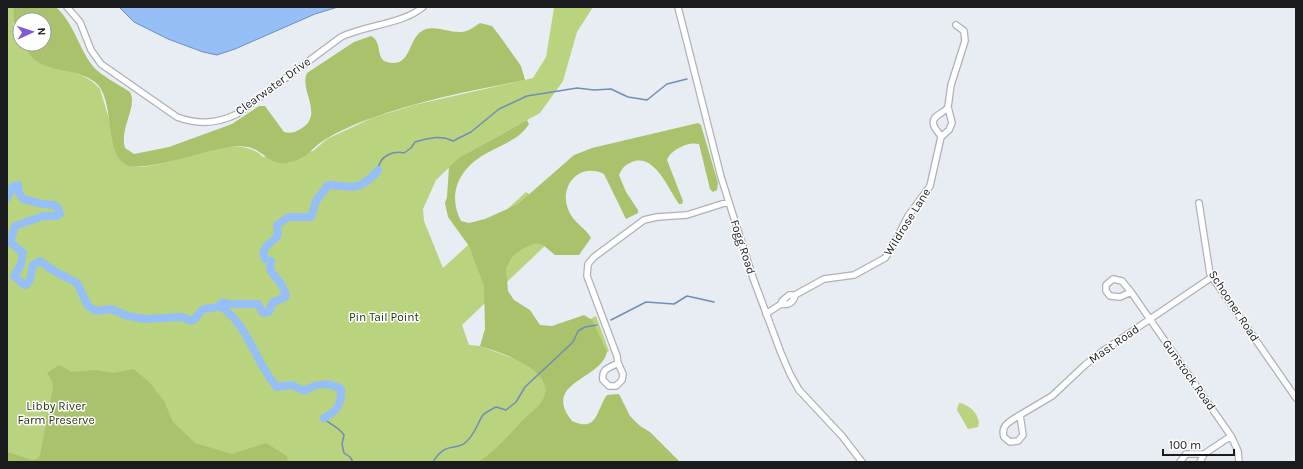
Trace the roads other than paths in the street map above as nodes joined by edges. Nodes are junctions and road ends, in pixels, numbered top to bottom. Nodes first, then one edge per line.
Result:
1 (67, 7) edge
2 (423, 7) edge
3 (678, 7) edge
4 (956, 25) dead end
5 (948, 107) junction
6 (941, 137) junction
7 (728, 202) junction
8 (1199, 203) dead end
9 (1212, 277) junction
10 (1131, 292) dead end
11 (766, 314) junction
12 (1150, 319) junction
13 (618, 363) junction
14 (1296, 398) edge
15 (1020, 415) junction
16 (1231, 436) junction
17 (1204, 454) junction
18 (862, 462) edge
19 (1180, 462) edge
20 (1200, 462) edge
21 (1239, 462) edge

1 - 2 street, Clearwater Drive
3 - 7 street, Fogg Road
4 - 5 street, Wildrose Lane
5 - 6 street, Wildrose Lane
5 - 6 street
6 - 11 street, Wildrose Lane
7 - 11 street, Fogg Road
7 - 13 street
8 - 9 street, Schooner Road
9 - 12 street, Mast Road
9 - 14 street, Schooner Road
10 - 12 street, Gunstock Road
11 - 18 street, Fogg Road
12 - 15 street, Mast Road
12 - 16 street, Gunstock Road
13 - 13 street
15 - 15 street, Mast Road
16 - 17 street
16 - 21 street, Gunstock Road
17 - 19 street
17 - 20 street

